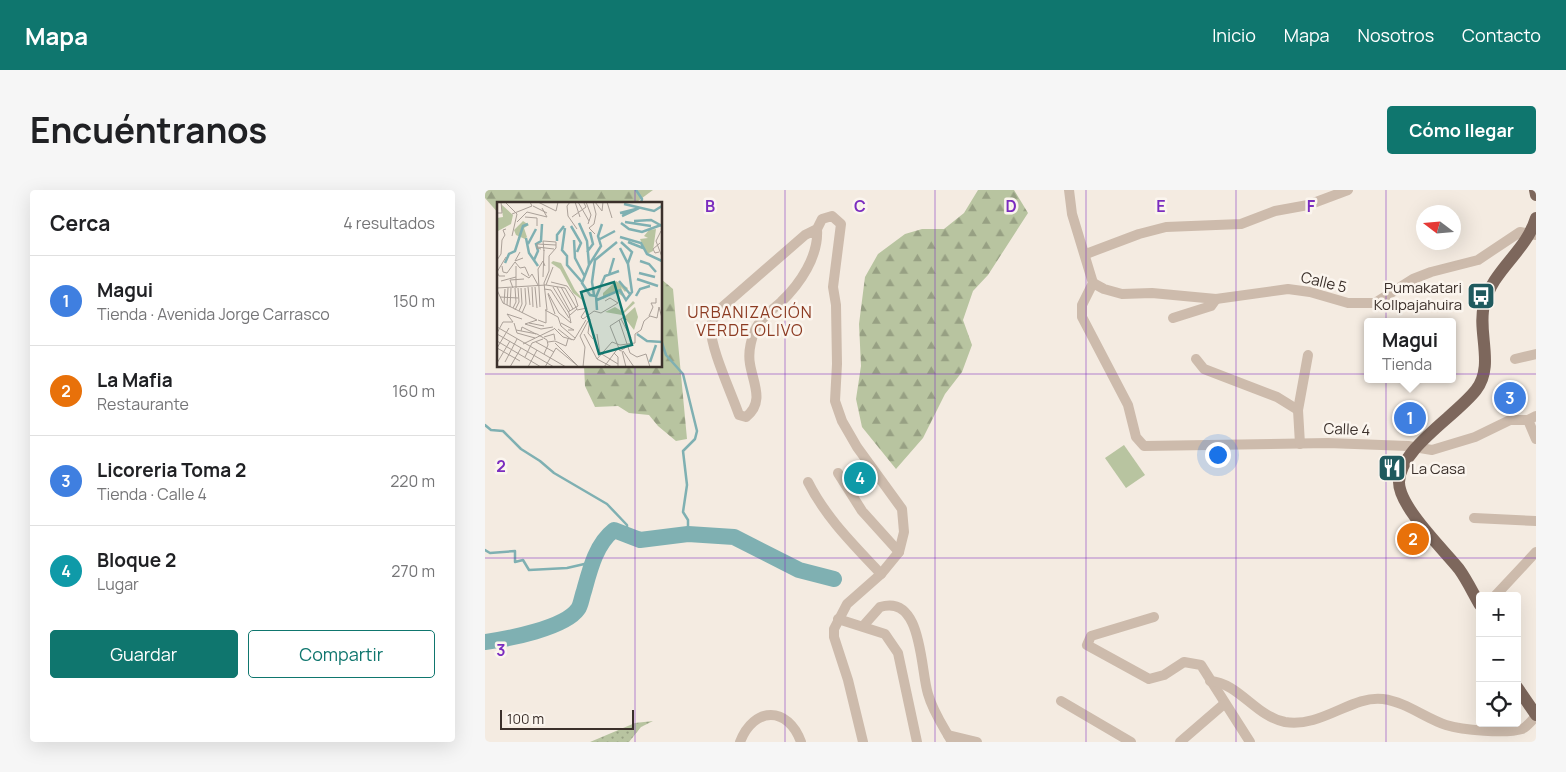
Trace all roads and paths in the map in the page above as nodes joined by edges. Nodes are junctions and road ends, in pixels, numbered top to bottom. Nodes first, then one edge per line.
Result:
1 (1069, 190) edge
2 (1348, 190) edge
3 (1535, 190) edge
4 (1536, 195) edge
5 (1536, 218) edge
6 (817, 229) junction
7 (1534, 234) edge
8 (1086, 254) junction
9 (1093, 282) junction
10 (1216, 299) junction
11 (1173, 318) dead end
12 (1536, 354) edge
13 (1308, 355) dead end
14 (1515, 359) dead end
15 (1196, 360) dead end
16 (1298, 410) junction
17 (1532, 418) edge
18 (1536, 439) edge
19 (1300, 444) junction
20 (1416, 449) junction
21 (838, 473) dead end
22 (809, 482) dead end
23 (1474, 518) dead end
24 (1536, 521) edge
25 (899, 552) junction
26 (1536, 552) edge
27 (881, 574) junction
28 (1499, 592) edge
29 (1476, 598) edge
30 (1154, 617) dead end
31 (838, 619) junction
32 (864, 625) junction
33 (1210, 681) junction
34 (1521, 692) edge
35 (1061, 701) dead end
36 (1224, 704) junction
37 (1536, 716) edge
38 (950, 738) edge
39 (741, 742) edge
40 (801, 742) edge
41 (863, 742) edge
42 (917, 742) edge
43 (977, 742) edge
44 (1131, 742) edge
45 (1180, 742) edge
46 (1250, 742) edge

1 - 8 street
2 - 8 street
3 - 4 main road
5 - 7 main road
6 - 6 street
6 - 25 street
7 - 10 street, Calle 5
7 - 20 main road
8 - 9 street
9 - 10 street, Calle 5
9 - 19 street, Calle 4
10 - 11 street
12 - 14 street
13 - 16 street
15 - 16 street
16 - 19 street
17 - 18 street
17 - 20 street, Calle 4
19 - 20 street, Calle 4
20 - 29 main road
21 - 25 street
22 - 27 street
23 - 24 street
25 - 27 street
26 - 28 street
27 - 31 street
30 - 33 street
31 - 32 street
31 - 41 street
32 - 38 street
32 - 42 street
33 - 36 street
33 - 37 street
34 - 37 main road
35 - 44 street
36 - 45 street
36 - 46 street
38 - 43 street
39 - 40 street

